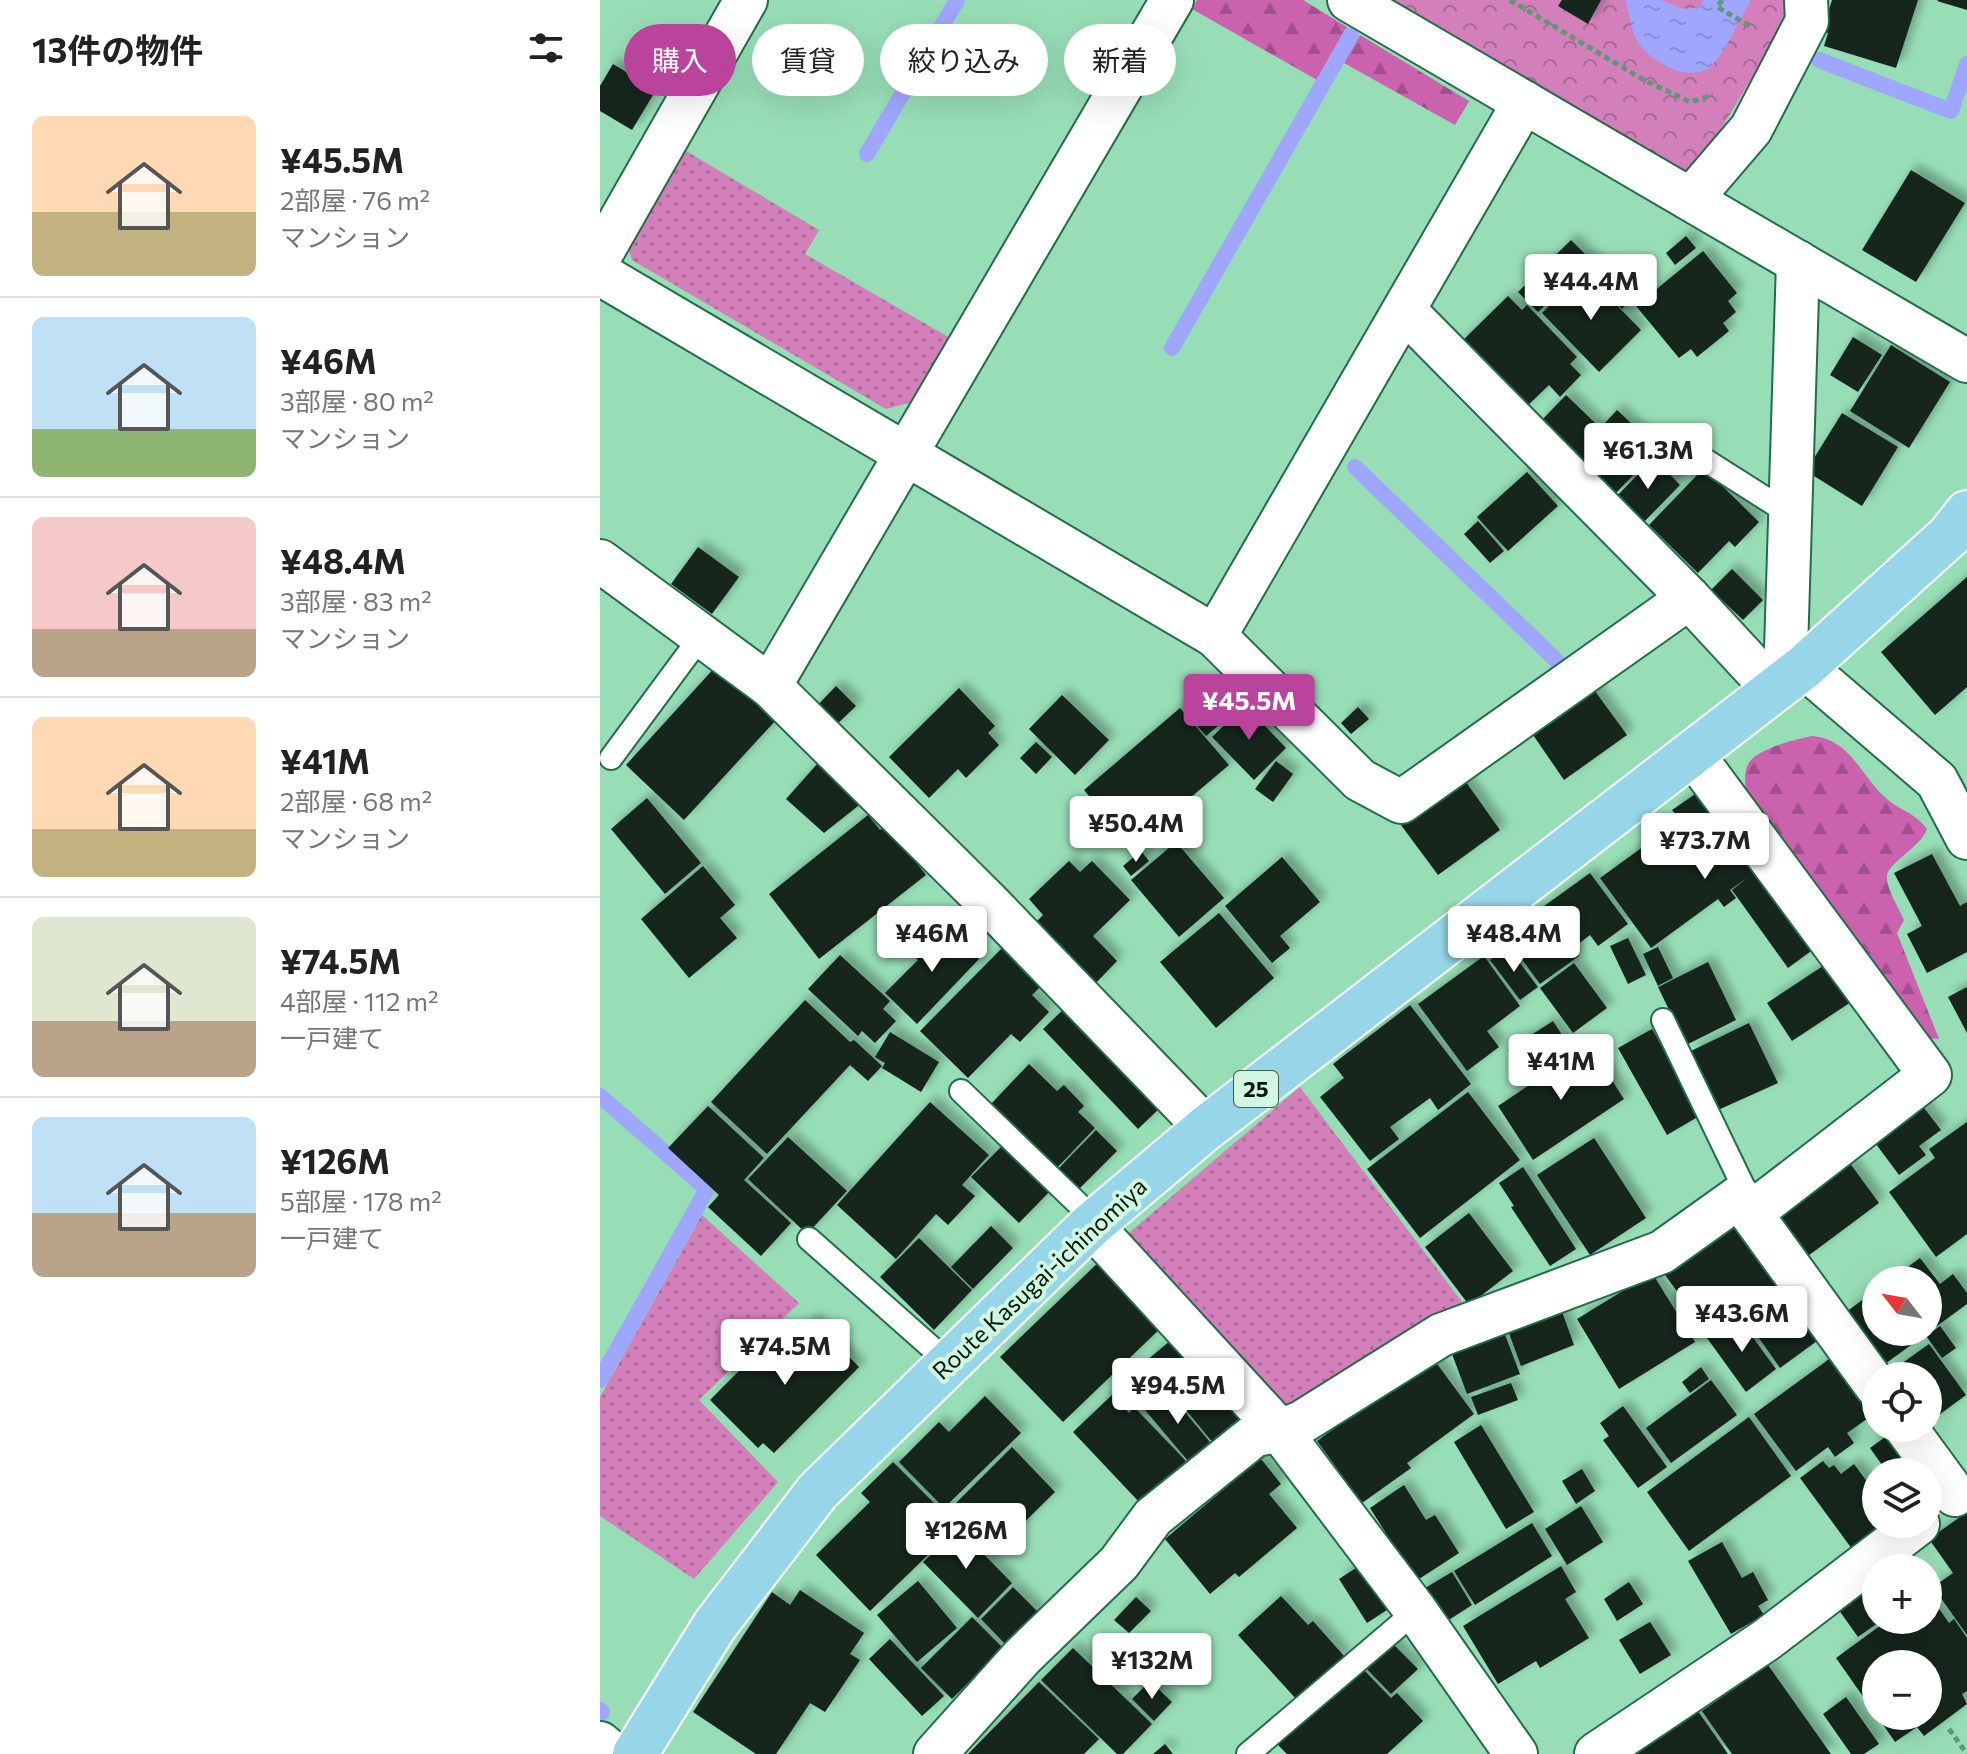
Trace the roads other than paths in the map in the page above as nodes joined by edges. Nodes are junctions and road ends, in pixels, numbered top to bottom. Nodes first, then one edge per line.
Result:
1 (746, 0) edge
2 (1172, 0) edge
3 (1349, 0) edge
4 (1806, 0) edge
5 (1524, 102) junction
6 (1691, 199) junction
7 (600, 256) edge
8 (1798, 262) junction
9 (600, 274) edge
10 (1404, 310) junction
11 (1967, 361) edge
12 (1659, 451) dead end
13 (906, 454) junction
14 (1967, 513) edge
15 (1790, 514) junction
16 (600, 561) edge
17 (1689, 598) junction
18 (702, 635) junction
19 (1215, 636) junction
20 (1788, 680) junction
21 (770, 686) junction
22 (1692, 753) junction
23 (611, 758) dead end
24 (1967, 838) edge
25 (1663, 1020) dead end
26 (961, 1091) dead end
27 (1206, 1128) junction
28 (1745, 1205) junction
29 (1093, 1223) junction
30 (809, 1239) dead end
31 (949, 1363) junction
32 (1862, 1367) edge
33 (1280, 1431) junction
34 (1915, 1442) edge
35 (1950, 1500) edge
36 (1900, 1538) edge
37 (1416, 1611) junction
38 (600, 1743) edge
39 (613, 1754) edge
40 (635, 1754) edge
41 (935, 1754) edge
42 (1248, 1754) edge
43 (1516, 1754) edge
44 (1596, 1754) edge

1 - 7 street
2 - 13 street
3 - 5 street
4 - 6 street
5 - 6 street
5 - 10 street
6 - 8 street
8 - 11 street
8 - 15 street
9 - 13 street
10 - 17 street
10 - 19 street
12 - 15 lane
13 - 19 street
13 - 21 street
14 - 20 main road, Route Kasugai-ichinomiya / 25
15 - 20 street
16 - 18 street
17 - 19 street
17 - 20 street
18 - 21 street
18 - 23 lane
20 - 22 main road, Route Kasugai-ichinomiya / 25
20 - 24 street
21 - 27 street
22 - 27 main road, Route Kasugai-ichinomiya / 25
22 - 28 street
25 - 28 lane
26 - 29 lane
27 - 29 main road, Route Kasugai-ichinomiya / 25
28 - 32 street
28 - 33 street
29 - 31 main road, Route Kasugai-ichinomiya / 25
29 - 33 street
30 - 31 lane
31 - 40 main road, Route Kasugai-ichinomiya / 25
33 - 37 street
33 - 41 street
34 - 35 street
36 - 44 street
37 - 42 lane
37 - 43 street
38 - 39 street

